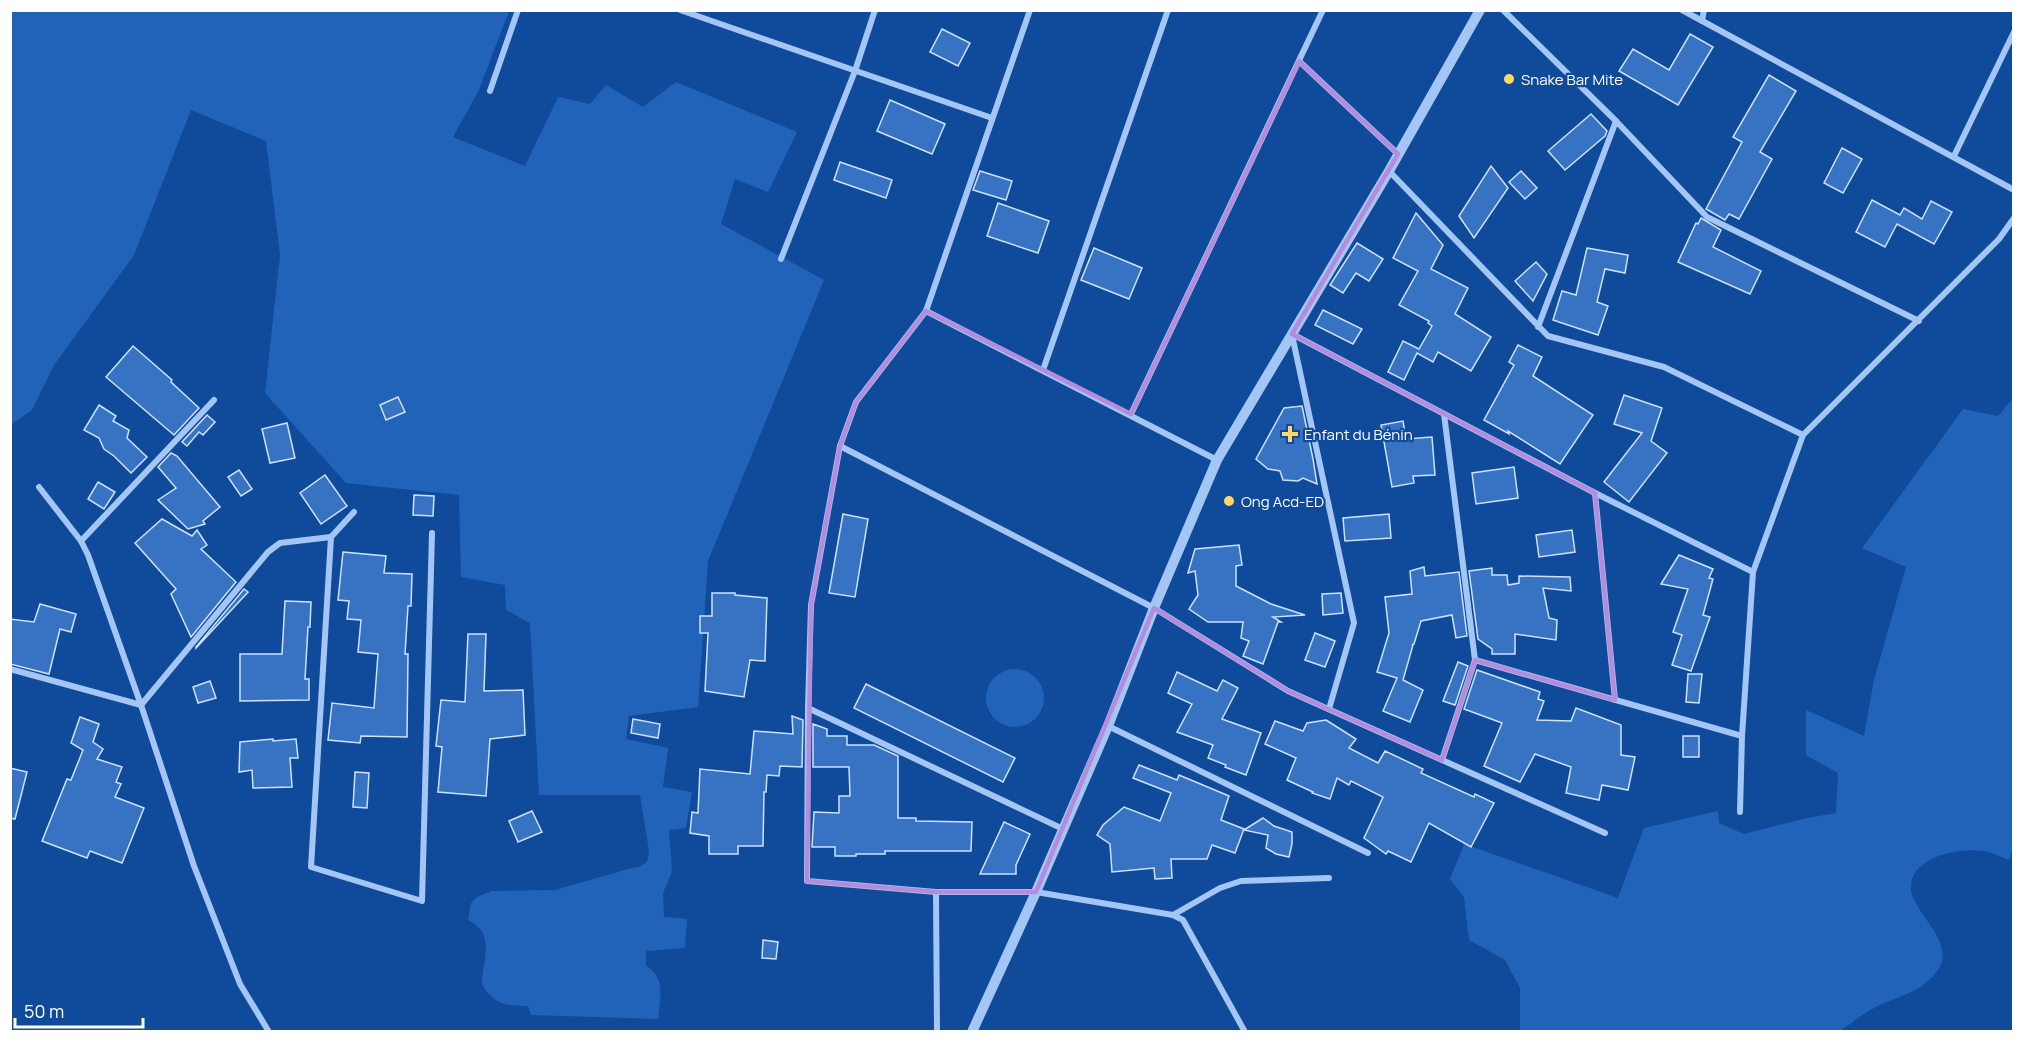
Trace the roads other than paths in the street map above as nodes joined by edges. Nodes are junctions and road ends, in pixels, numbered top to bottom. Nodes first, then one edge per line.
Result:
1 (518, 10) edge
2 (680, 10) edge
3 (875, 10) edge
4 (1030, 10) edge
5 (1168, 10) edge
6 (1323, 10) edge
7 (1480, 10) edge
8 (1503, 10) edge
9 (1682, 10) edge
10 (1704, 10) edge
11 (1702, 21) junction
12 (2013, 32) edge
13 (1299, 61) junction
14 (855, 71) junction
15 (490, 91) dead end
16 (992, 118) junction
17 (1616, 121) junction
18 (1398, 154) junction
19 (1953, 156) junction
20 (1389, 171) junction
21 (2013, 190) edge
22 (2013, 218) edge
23 (781, 259) dead end
24 (926, 311) junction
25 (1919, 321) junction
26 (1538, 327) junction
27 (1292, 334) junction
28 (1043, 370) junction
29 (214, 399) dead end
30 (1131, 414) junction
31 (1444, 414) junction
32 (1803, 435) junction
33 (840, 446) junction
34 (1217, 460) junction
35 (39, 487) dead end
36 (1595, 493) junction
37 (354, 512) dead end
38 (432, 533) dead end
39 (331, 537) junction
40 (81, 541) junction
41 (1753, 572) junction
42 (1154, 608) junction
43 (1474, 660) junction
44 (10, 669) edge
45 (1615, 700) junction
46 (141, 705) junction
47 (808, 708) junction
48 (1329, 709) junction
49 (1108, 726) junction
50 (1742, 736) junction
51 (1443, 760) junction
52 (1740, 812) dead end
53 (1063, 829) junction
54 (1605, 833) dead end
55 (1368, 853) dead end
56 (1329, 878) dead end
57 (936, 892) junction
58 (1036, 892) junction
59 (1173, 915) junction
60 (269, 1032) edge
61 (937, 1032) edge
62 (972, 1032) edge
63 (1245, 1032) edge

1 - 15 street
2 - 14 street
3 - 14 street
4 - 16 street
5 - 28 street
6 - 13 street
7 - 18 street
8 - 17 street
9 - 11 street
10 - 11 street
11 - 19 street
12 - 19 street
13 - 18 street
13 - 30 street
14 - 16 street
14 - 23 street
16 - 24 street
17 - 25 street
17 - 26 street
18 - 20 street
19 - 21 street
20 - 26 street
20 - 27 street
22 - 25 street
24 - 28 street
24 - 33 street
25 - 32 street
26 - 32 street
27 - 31 street
27 - 34 street
27 - 48 street
28 - 30 street
29 - 40 street
30 - 34 street
31 - 36 street
31 - 43 street
32 - 41 street
33 - 42 street
33 - 47 street
34 - 42 street
35 - 40 street
36 - 41 street
36 - 45 street
37 - 39 street
38 - 39 street
39 - 46 street
40 - 46 street
41 - 50 street
42 - 48 street
42 - 49 street
43 - 45 street
43 - 51 street
44 - 46 street
45 - 50 street
46 - 60 street
47 - 53 street
47 - 57 street
48 - 51 street
49 - 53 street
49 - 55 street
50 - 52 street
51 - 54 street
53 - 58 street
56 - 59 street
57 - 58 street
57 - 61 street
58 - 59 street
58 - 62 street
59 - 63 street

